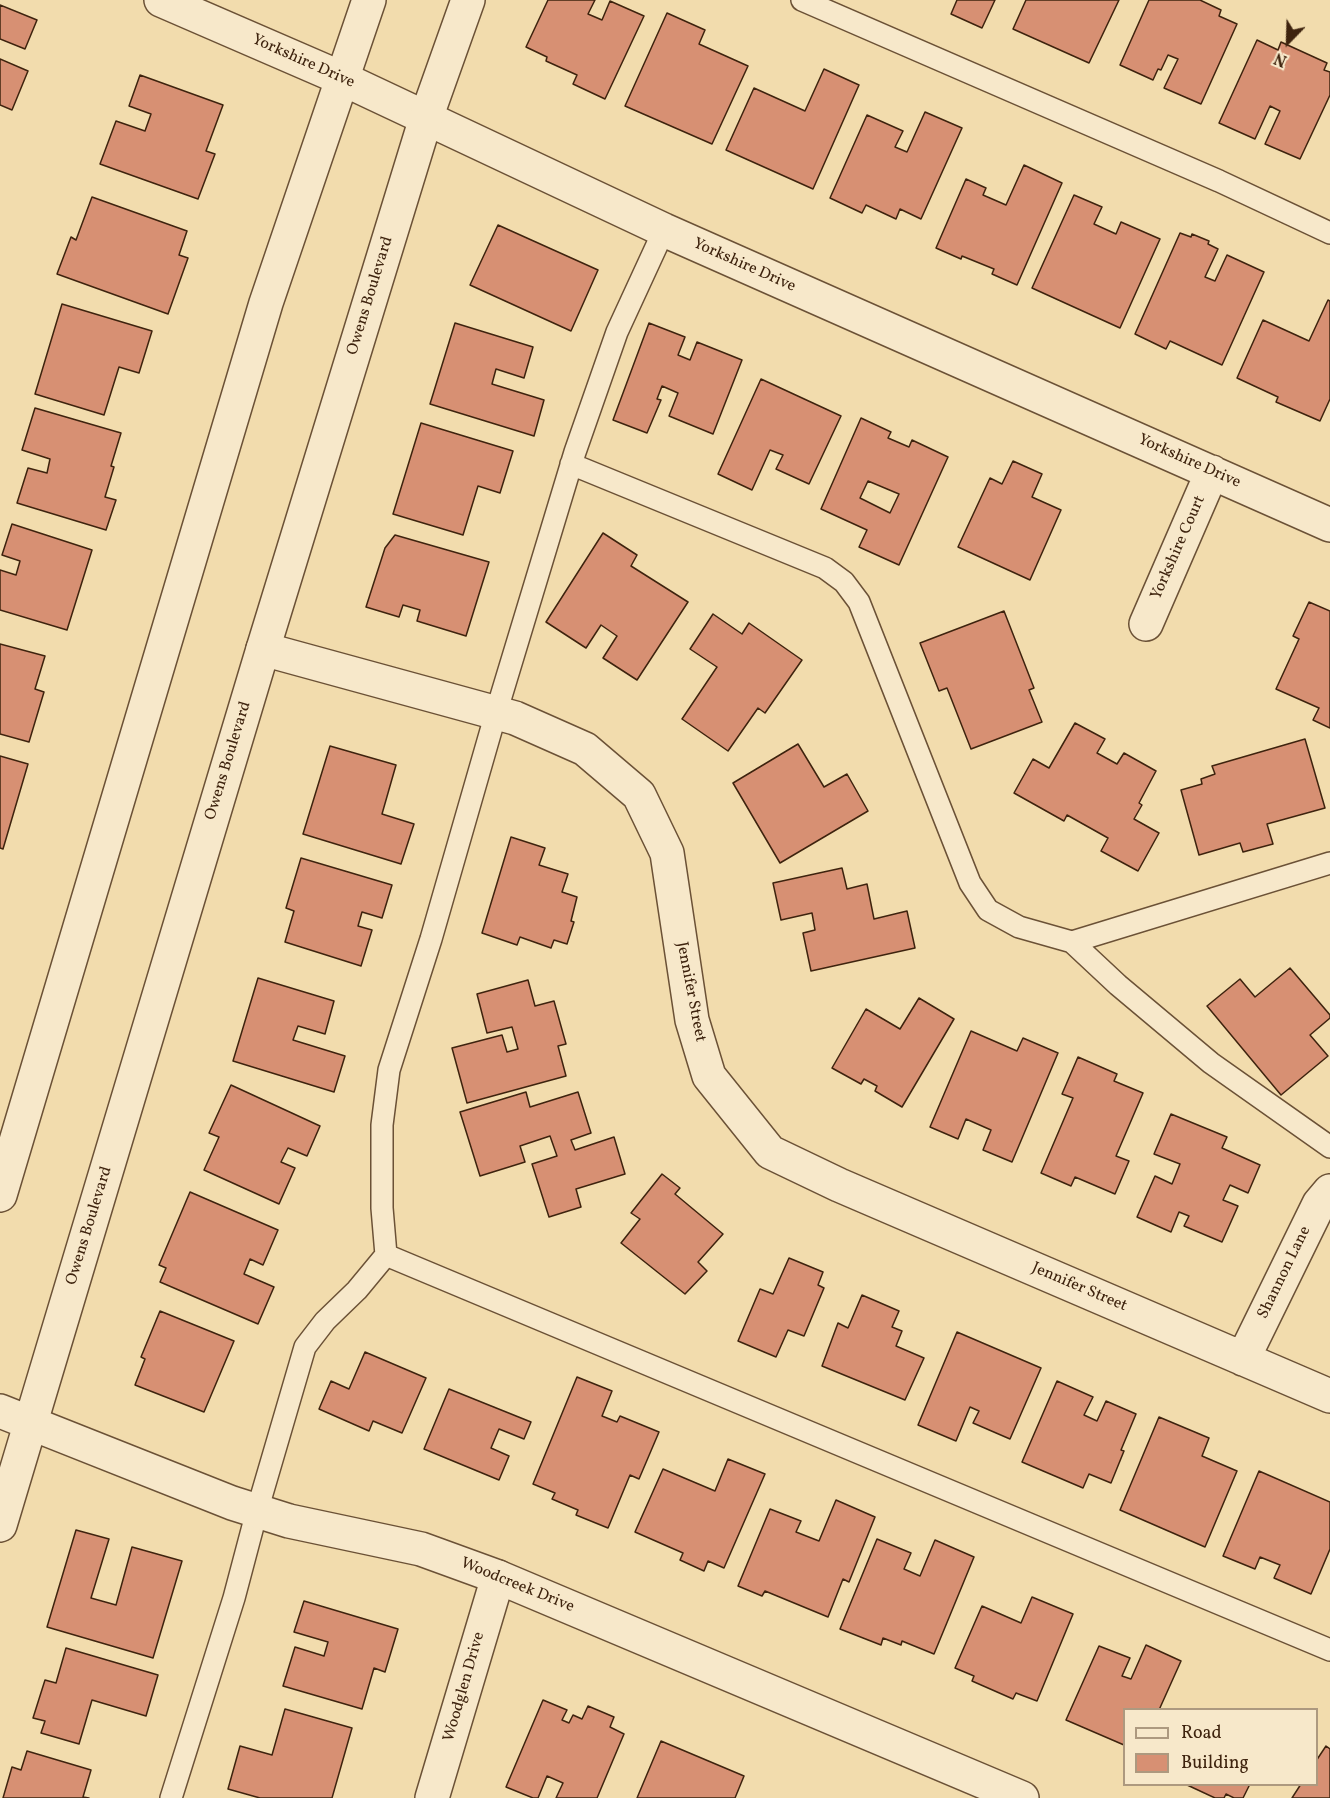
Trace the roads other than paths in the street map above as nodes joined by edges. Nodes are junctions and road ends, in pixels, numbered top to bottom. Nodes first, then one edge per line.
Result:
1 (161, 0) edge
2 (369, 0) edge
3 (468, 0) edge
4 (802, 0) edge
5 (341, 78) junction
6 (426, 118) junction
7 (664, 230) junction
8 (1330, 233) edge
9 (572, 464) junction
10 (1212, 472) junction
11 (1330, 525) edge
12 (1146, 624) dead end
13 (262, 649) junction
14 (496, 713) junction
15 (1330, 863) edge
16 (1072, 942) junction
17 (1330, 1147) edge
18 (1330, 1191) edge
19 (0, 1195) edge
20 (386, 1255) junction
21 (1243, 1359) junction
22 (1330, 1396) edge
23 (0, 1411) edge
24 (31, 1424) junction
25 (257, 1511) junction
26 (0, 1525) edge
27 (498, 1576) junction
28 (1330, 1650) edge
29 (171, 1798) edge
30 (432, 1798) edge
31 (1022, 1798) edge

1 - 5 street, Yorkshire Drive
2 - 5 street
3 - 6 street, Owens Boulevard
4 - 8 lane
5 - 6 street, Yorkshire Drive
5 - 19 street
6 - 7 street, Yorkshire Drive
6 - 13 street, Owens Boulevard
7 - 9 lane
7 - 10 street, Yorkshire Drive
9 - 14 lane
9 - 16 lane
10 - 11 street, Yorkshire Drive
10 - 12 street, Yorkshire Court
13 - 14 street, Jennifer Street
13 - 24 street, Owens Boulevard
14 - 20 lane
14 - 21 street, Jennifer Street
15 - 16 lane
16 - 17 lane
18 - 21 street, Shannon Lane
20 - 25 lane
20 - 28 lane
21 - 22 street, Jennifer Street
23 - 24 street, Woodcreek Drive
24 - 25 street, Woodcreek Drive
24 - 26 street, Owens Boulevard
25 - 27 street, Woodcreek Drive
25 - 29 lane
27 - 30 street, Woodglen Drive
27 - 31 street, Woodcreek Drive

